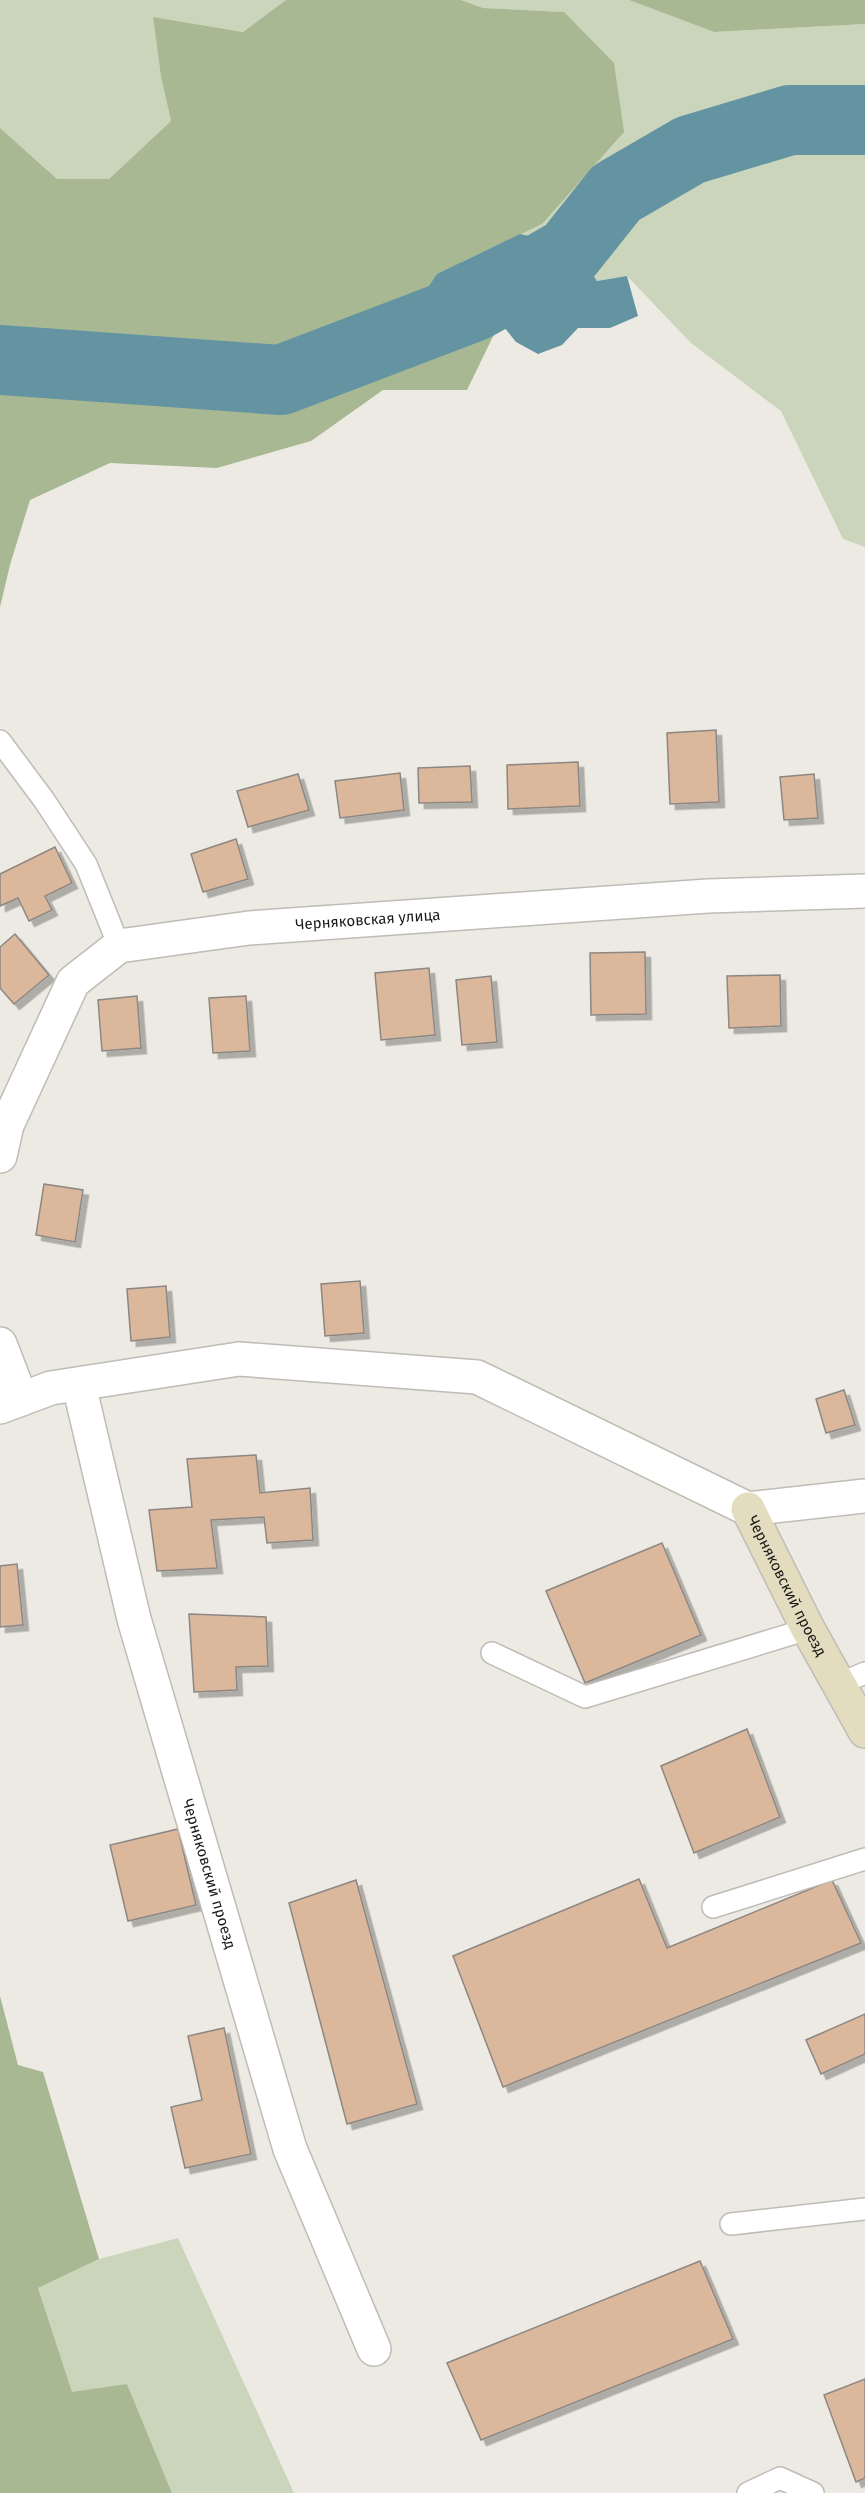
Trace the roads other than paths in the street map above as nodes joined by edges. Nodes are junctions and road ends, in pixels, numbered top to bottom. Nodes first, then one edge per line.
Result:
1 (0, 741) edge
2 (865, 891) edge
3 (119, 946) junction
4 (0, 1156) edge
5 (0, 1344) edge
6 (79, 1385) junction
7 (11, 1403) edge
8 (865, 1497) edge
9 (748, 1509) junction
10 (808, 1629) junction
11 (492, 1653) dead end
12 (852, 1679) edge
13 (865, 1731) edge
14 (865, 1859) edge
15 (713, 1907) dead end
16 (865, 2209) edge
17 (731, 2224) dead end
18 (374, 2349) dead end
19 (748, 2493) edge
20 (813, 2493) edge

1 - 3 lane
2 - 3 street, Черняковская улица
3 - 4 street
5 - 7 street
6 - 7 street
6 - 9 street
6 - 18 street, Черняковский проезд
8 - 9 street, Черняковский проезд
9 - 10 street, Черняковский проезд
10 - 11 lane
10 - 12 street, Черняковский проезд
12 - 13 street, Черняковский проезд
14 - 15 lane
16 - 17 lane
19 - 20 lane

